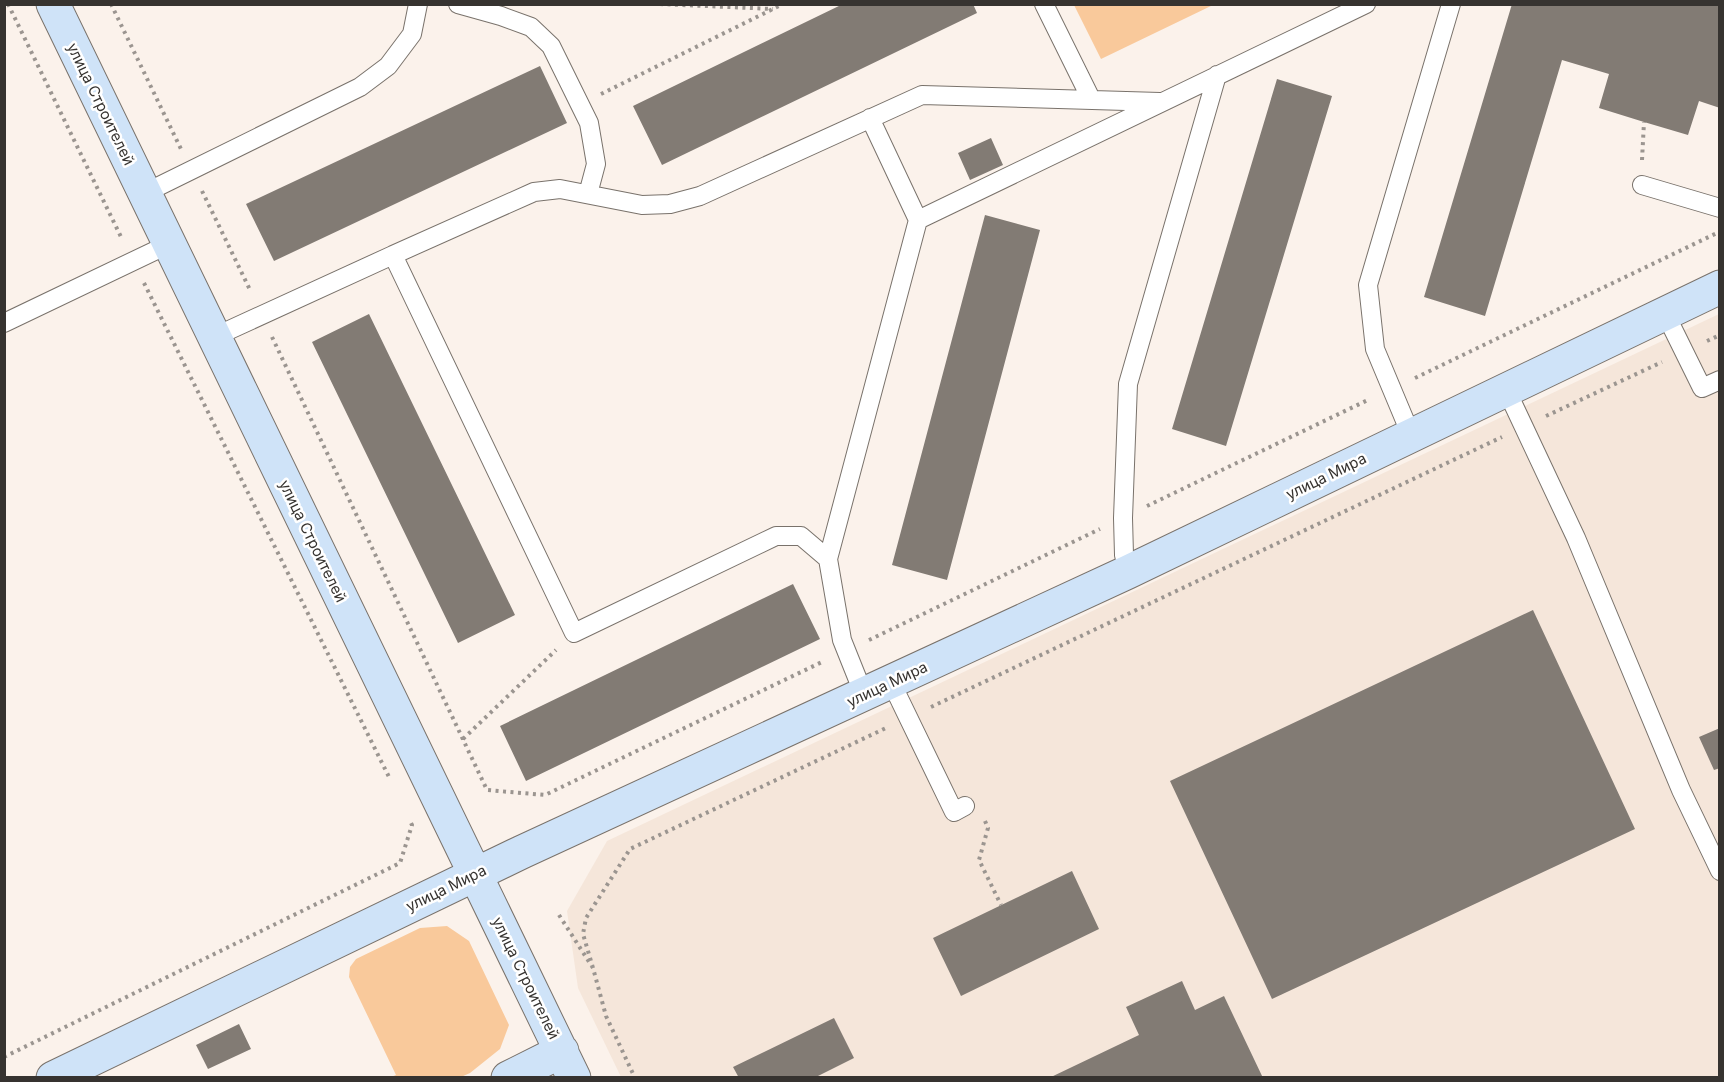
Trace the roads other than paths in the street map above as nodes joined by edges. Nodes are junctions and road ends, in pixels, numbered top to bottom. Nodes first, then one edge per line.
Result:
1 (53, 4) edge
2 (418, 4) edge
3 (458, 4) edge
4 (1044, 4) edge
5 (1366, 4) edge
6 (1451, 4) edge
7 (1217, 75) junction
8 (1091, 99) junction
9 (1163, 102) junction
10 (870, 118) junction
11 (1641, 184) road end
12 (145, 194) junction
13 (588, 194) junction
14 (1719, 208) edge
15 (918, 220) junction
16 (169, 244) junction
17 (393, 255) junction
18 (1719, 286) edge
19 (1665, 313) junction
20 (4, 323) edge
21 (214, 337) junction
22 (1719, 380) edge
23 (1506, 389) junction
24 (1411, 435) junction
25 (828, 559) junction
26 (1128, 572) junction
27 (877, 688) junction
28 (965, 806) dead end
29 (1719, 871) edge
30 (475, 874) junction
31 (568, 1064) edge
32 (53, 1077) edge
33 (508, 1077) edge

1 - 12 main road, улица Строителей
2 - 12 lane
3 - 13 lane
4 - 8 lane
5 - 7 lane
6 - 24 lane
7 - 9 lane
7 - 26 lane
8 - 9 lane
8 - 10 lane
9 - 15 lane
10 - 13 lane
10 - 15 lane
11 - 14 lane
12 - 16 main road, улица Строителей
13 - 17 lane
15 - 25 lane
16 - 20 lane
16 - 21 main road, улица Строителей
17 - 21 lane
17 - 25 lane
18 - 19 main road, улица Мира
19 - 22 lane
19 - 23 main road, улица Мира
21 - 30 main road, улица Строителей
23 - 24 main road, улица Мира
23 - 29 lane
24 - 26 main road, улица Мира
25 - 27 lane
26 - 27 main road, улица Мира
27 - 28 lane
27 - 30 main road, улица Мира
30 - 31 main road, улица Строителей
30 - 32 main road, улица Мира
31 - 33 main road

